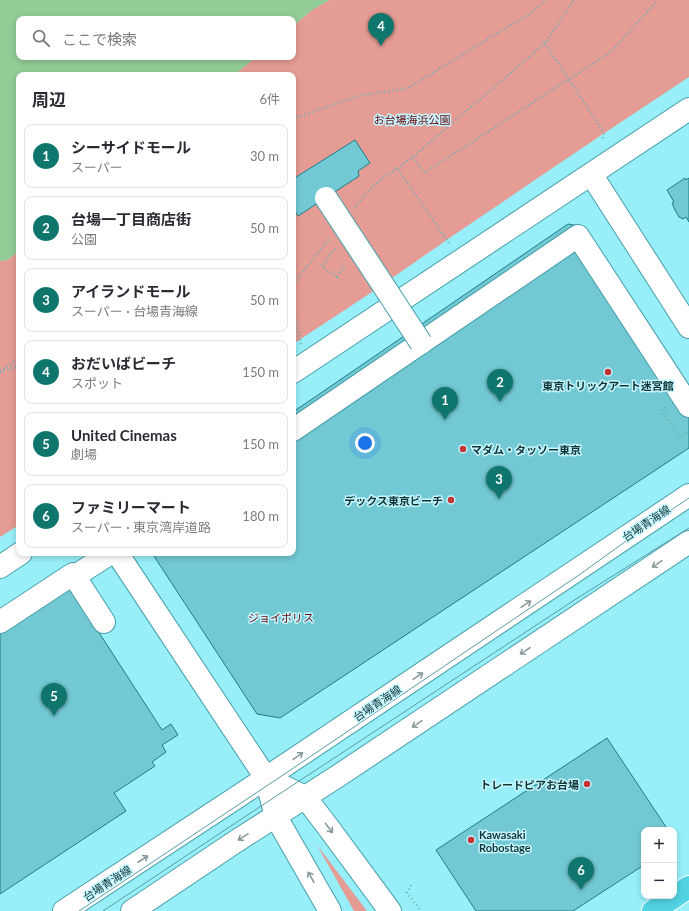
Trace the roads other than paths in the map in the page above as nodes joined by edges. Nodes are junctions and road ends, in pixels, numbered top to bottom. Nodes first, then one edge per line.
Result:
1 (689, 109) edge
2 (591, 174) junction
3 (326, 198) dead end
4 (689, 327) edge
5 (421, 343) junction
6 (296, 370) edge
7 (689, 406) edge
8 (296, 428) edge
9 (689, 495) edge
10 (689, 542) edge
11 (16, 556) edge
12 (106, 556) edge
13 (119, 556) edge
14 (0, 567) edge
15 (75, 576) junction
16 (0, 622) edge
17 (104, 622) dead end
18 (266, 778) junction
19 (305, 797) junction
20 (276, 817) junction
21 (689, 887) edge
22 (64, 911) edge
23 (132, 911) edge
24 (330, 911) edge
25 (390, 911) edge
26 (653, 911) edge

1 - 2 street
2 - 4 street
2 - 6 street
3 - 5 street, bridge
5 - 7 street
5 - 8 street
18 -> 9 street, 台場青海線
10 -> 19 street
11 - 14 street
12 - 15 street
13 - 18 street
15 - 16 street
15 - 17 street
18 - 19 street
18 - 20 street
22 -> 18 street, 台場青海線
19 - 20 street
19 -> 25 street
20 -> 23 street
24 -> 20 street
21 - 26 highway

